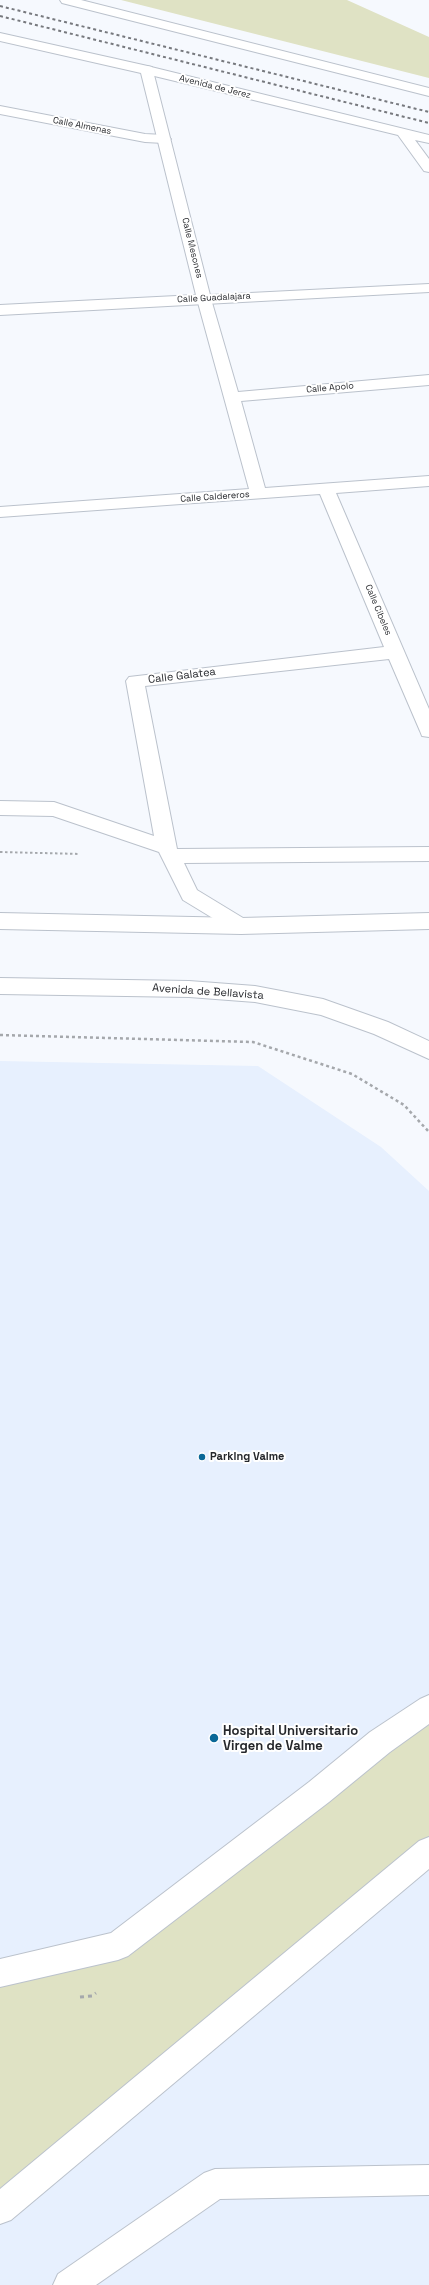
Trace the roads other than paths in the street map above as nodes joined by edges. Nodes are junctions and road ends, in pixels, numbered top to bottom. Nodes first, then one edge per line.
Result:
1 (66, 0) edge
2 (0, 37) edge
3 (148, 70) junction
4 (429, 92) edge
5 (0, 110) edge
6 (402, 132) junction
7 (164, 139) junction
8 (429, 139) edge
9 (429, 168) edge
10 (429, 288) edge
11 (204, 299) junction
12 (0, 310) edge
13 (429, 380) edge
14 (230, 397) junction
15 (429, 481) edge
16 (326, 489) junction
17 (259, 494) junction
18 (0, 512) edge
19 (396, 652) junction
20 (429, 731) edge
21 (0, 808) edge
22 (168, 852) junction
23 (429, 854) edge
24 (0, 921) edge
25 (429, 921) edge
26 (241, 926) junction
27 (0, 986) edge
28 (429, 1051) edge
29 (429, 1708) edge
30 (429, 1851) edge
31 (0, 1973) edge
32 (429, 2180) edge
33 (0, 2209) edge
34 (69, 2285) edge

1 - 4 street
2 - 3 street, Avenida de Jerez
3 - 6 street, Avenida de Jerez
3 - 7 street, Calle Mesones
5 - 7 street, Calle Almenas
6 - 8 street, Avenida de Jerez
6 - 9 street
7 - 11 street, Calle Mesones
10 - 11 street, Calle Guadalajara
11 - 12 street, Calle Guadalajara
11 - 14 street, Calle Mesones
13 - 14 street, Calle Apolo
14 - 17 street, Calle Mesones
15 - 16 street, Calle Caldereros
16 - 17 street, Calle Caldereros
16 - 19 street, Calle Cibeles
17 - 18 street, Calle Caldereros
19 - 20 street, Calle Cibeles
19 - 22 street, Calle Galatea
21 - 22 street
22 - 23 street
22 - 26 street
24 - 26 street
25 - 26 street
27 - 28 street, Avenida de Bellavista
29 - 31 street
30 - 33 street
32 - 34 street

